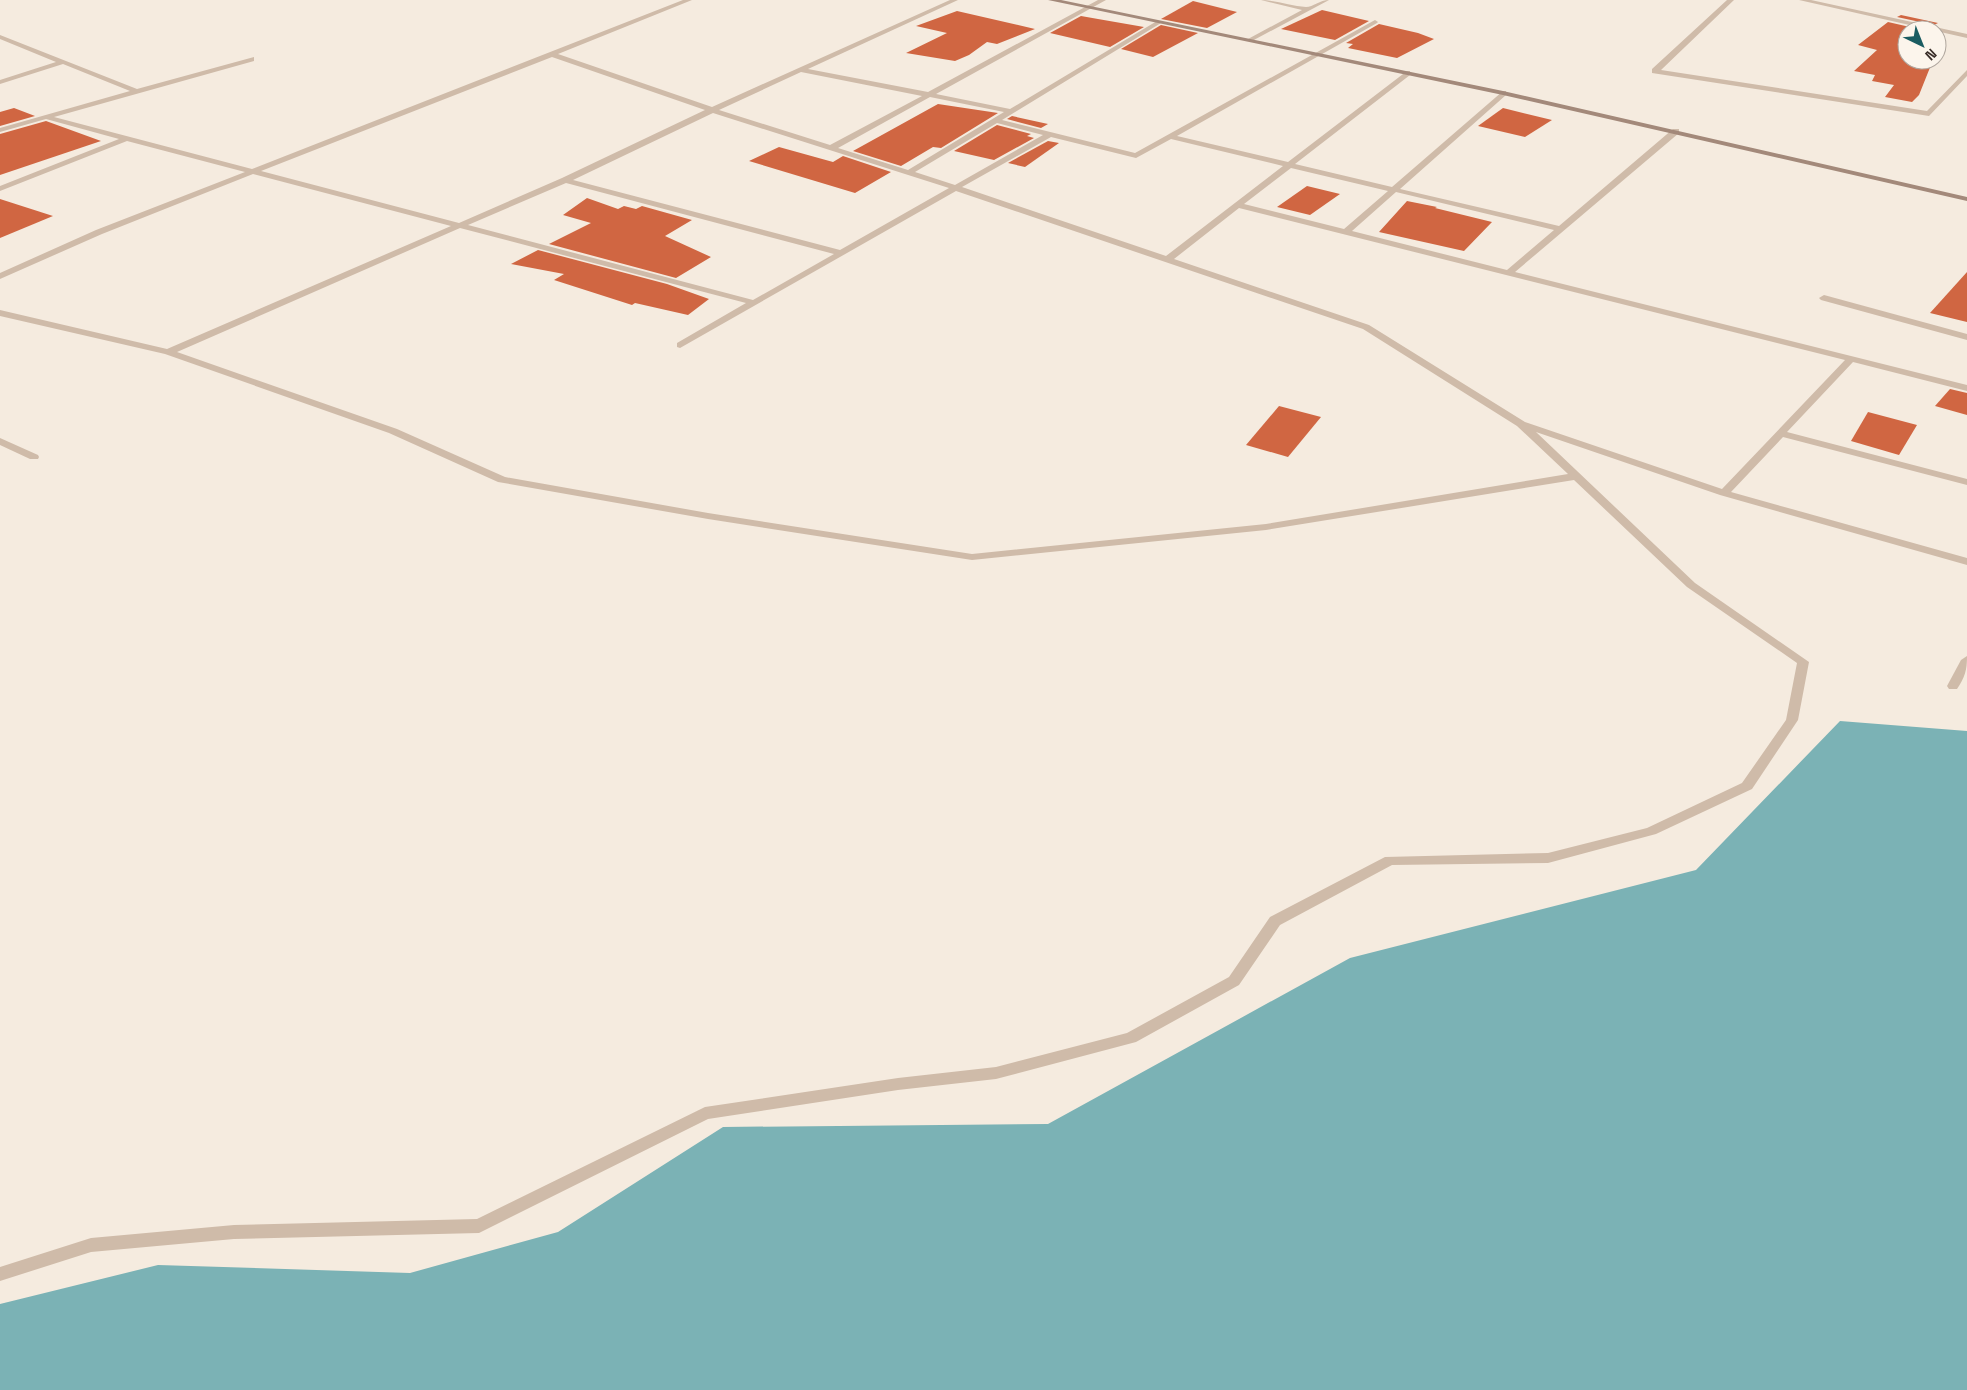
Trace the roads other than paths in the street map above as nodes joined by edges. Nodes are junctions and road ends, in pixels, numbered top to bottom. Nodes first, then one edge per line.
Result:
1 (689, 0) edge
2 (955, 0) edge
3 (1051, 0) edge
4 (1103, 0) edge
5 (1264, 0) edge
6 (1326, 0) edge
7 (1731, 0) edge
8 (1802, 0) edge
9 (1089, 8) junction
10 (1308, 9) junction
11 (1159, 22) junction
12 (1375, 22) dead end
13 (1967, 36) edge
14 (0, 37) edge
15 (1250, 40) junction
16 (1318, 54) junction
17 (554, 55) junction
18 (251, 58) dead end
19 (63, 62) junction
20 (802, 70) junction
21 (1967, 72) edge
22 (1407, 73) junction
23 (0, 82) edge
24 (136, 91) junction
25 (1503, 93) junction
26 (929, 95) junction
27 (712, 110) junction
28 (1011, 111) junction
29 (45, 117) junction
30 (995, 120) junction
31 (0, 130) edge
32 (1676, 132) junction
33 (1050, 134) junction
34 (1171, 137) junction
35 (126, 138) junction
36 (830, 148) junction
37 (1288, 166) junction
38 (256, 171) junction
39 (908, 173) junction
40 (564, 180) junction
41 (956, 188) junction
42 (0, 190) edge
43 (1395, 190) junction
44 (1967, 199) edge
45 (1237, 205) junction
46 (461, 225) junction
47 (1561, 229) junction
48 (1346, 232) junction
49 (842, 253) junction
50 (1167, 260) junction
51 (1509, 273) junction
52 (0, 276) edge
53 (1824, 298) dead end
54 (755, 303) junction
55 (0, 313) edge
56 (1967, 337) edge
57 (680, 345) dead end
58 (168, 352) junction
59 (1851, 359) junction
60 (1967, 388) edge
61 (1521, 424) junction
62 (1782, 434) junction
63 (0, 442) edge
64 (34, 457) dead end
65 (1576, 476) junction
66 (1967, 482) edge
67 (1724, 493) junction
68 (1967, 562) edge
69 (1967, 660) edge
70 (1953, 686) dead end
71 (0, 1274) edge

1 - 17 street
2 - 20 street
3 - 9 main road
4 - 9 street
5 - 10 street
6 - 10 street
7 - 21 street
8 - 13 street
9 - 11 main road
9 - 26 street
10 - 15 street
11 - 15 main road
11 - 28 street
12 - 16 street
14 - 19 street
15 - 16 main road
16 - 22 main road
16 - 34 street
17 - 27 street
17 - 38 street
18 - 24 street
19 - 23 street
19 - 24 street
20 - 26 street
20 - 27 street
22 - 25 main road
22 - 37 street
24 - 29 street
25 - 32 main road
25 - 43 street
26 - 28 street
26 - 36 street
27 - 36 street
27 - 40 street
28 - 30 street
29 - 31 street
29 - 35 street
30 - 33 street
30 - 39 street
32 - 44 main road
32 - 47 street
33 - 34 street
33 - 41 street
34 - 37 street
35 - 38 street
35 - 42 street
36 - 39 street
37 - 43 street
37 - 45 street
38 - 46 street
38 - 52 street
39 - 41 street
40 - 46 street
40 - 49 street
41 - 49 street
41 - 50 street
43 - 47 street
43 - 48 street
45 - 48 street
45 - 50 street
46 - 54 street
46 - 58 street
47 - 51 street
48 - 51 street
49 - 54 street
50 - 61 street
51 - 59 street
53 - 56 street
54 - 57 street
55 - 58 street
58 - 65 street
59 - 60 street
59 - 62 street
61 - 65 street
61 - 67 street
62 - 66 street
62 - 67 street
63 - 64 street
65 - 71 street
67 - 68 street
69 - 70 street

